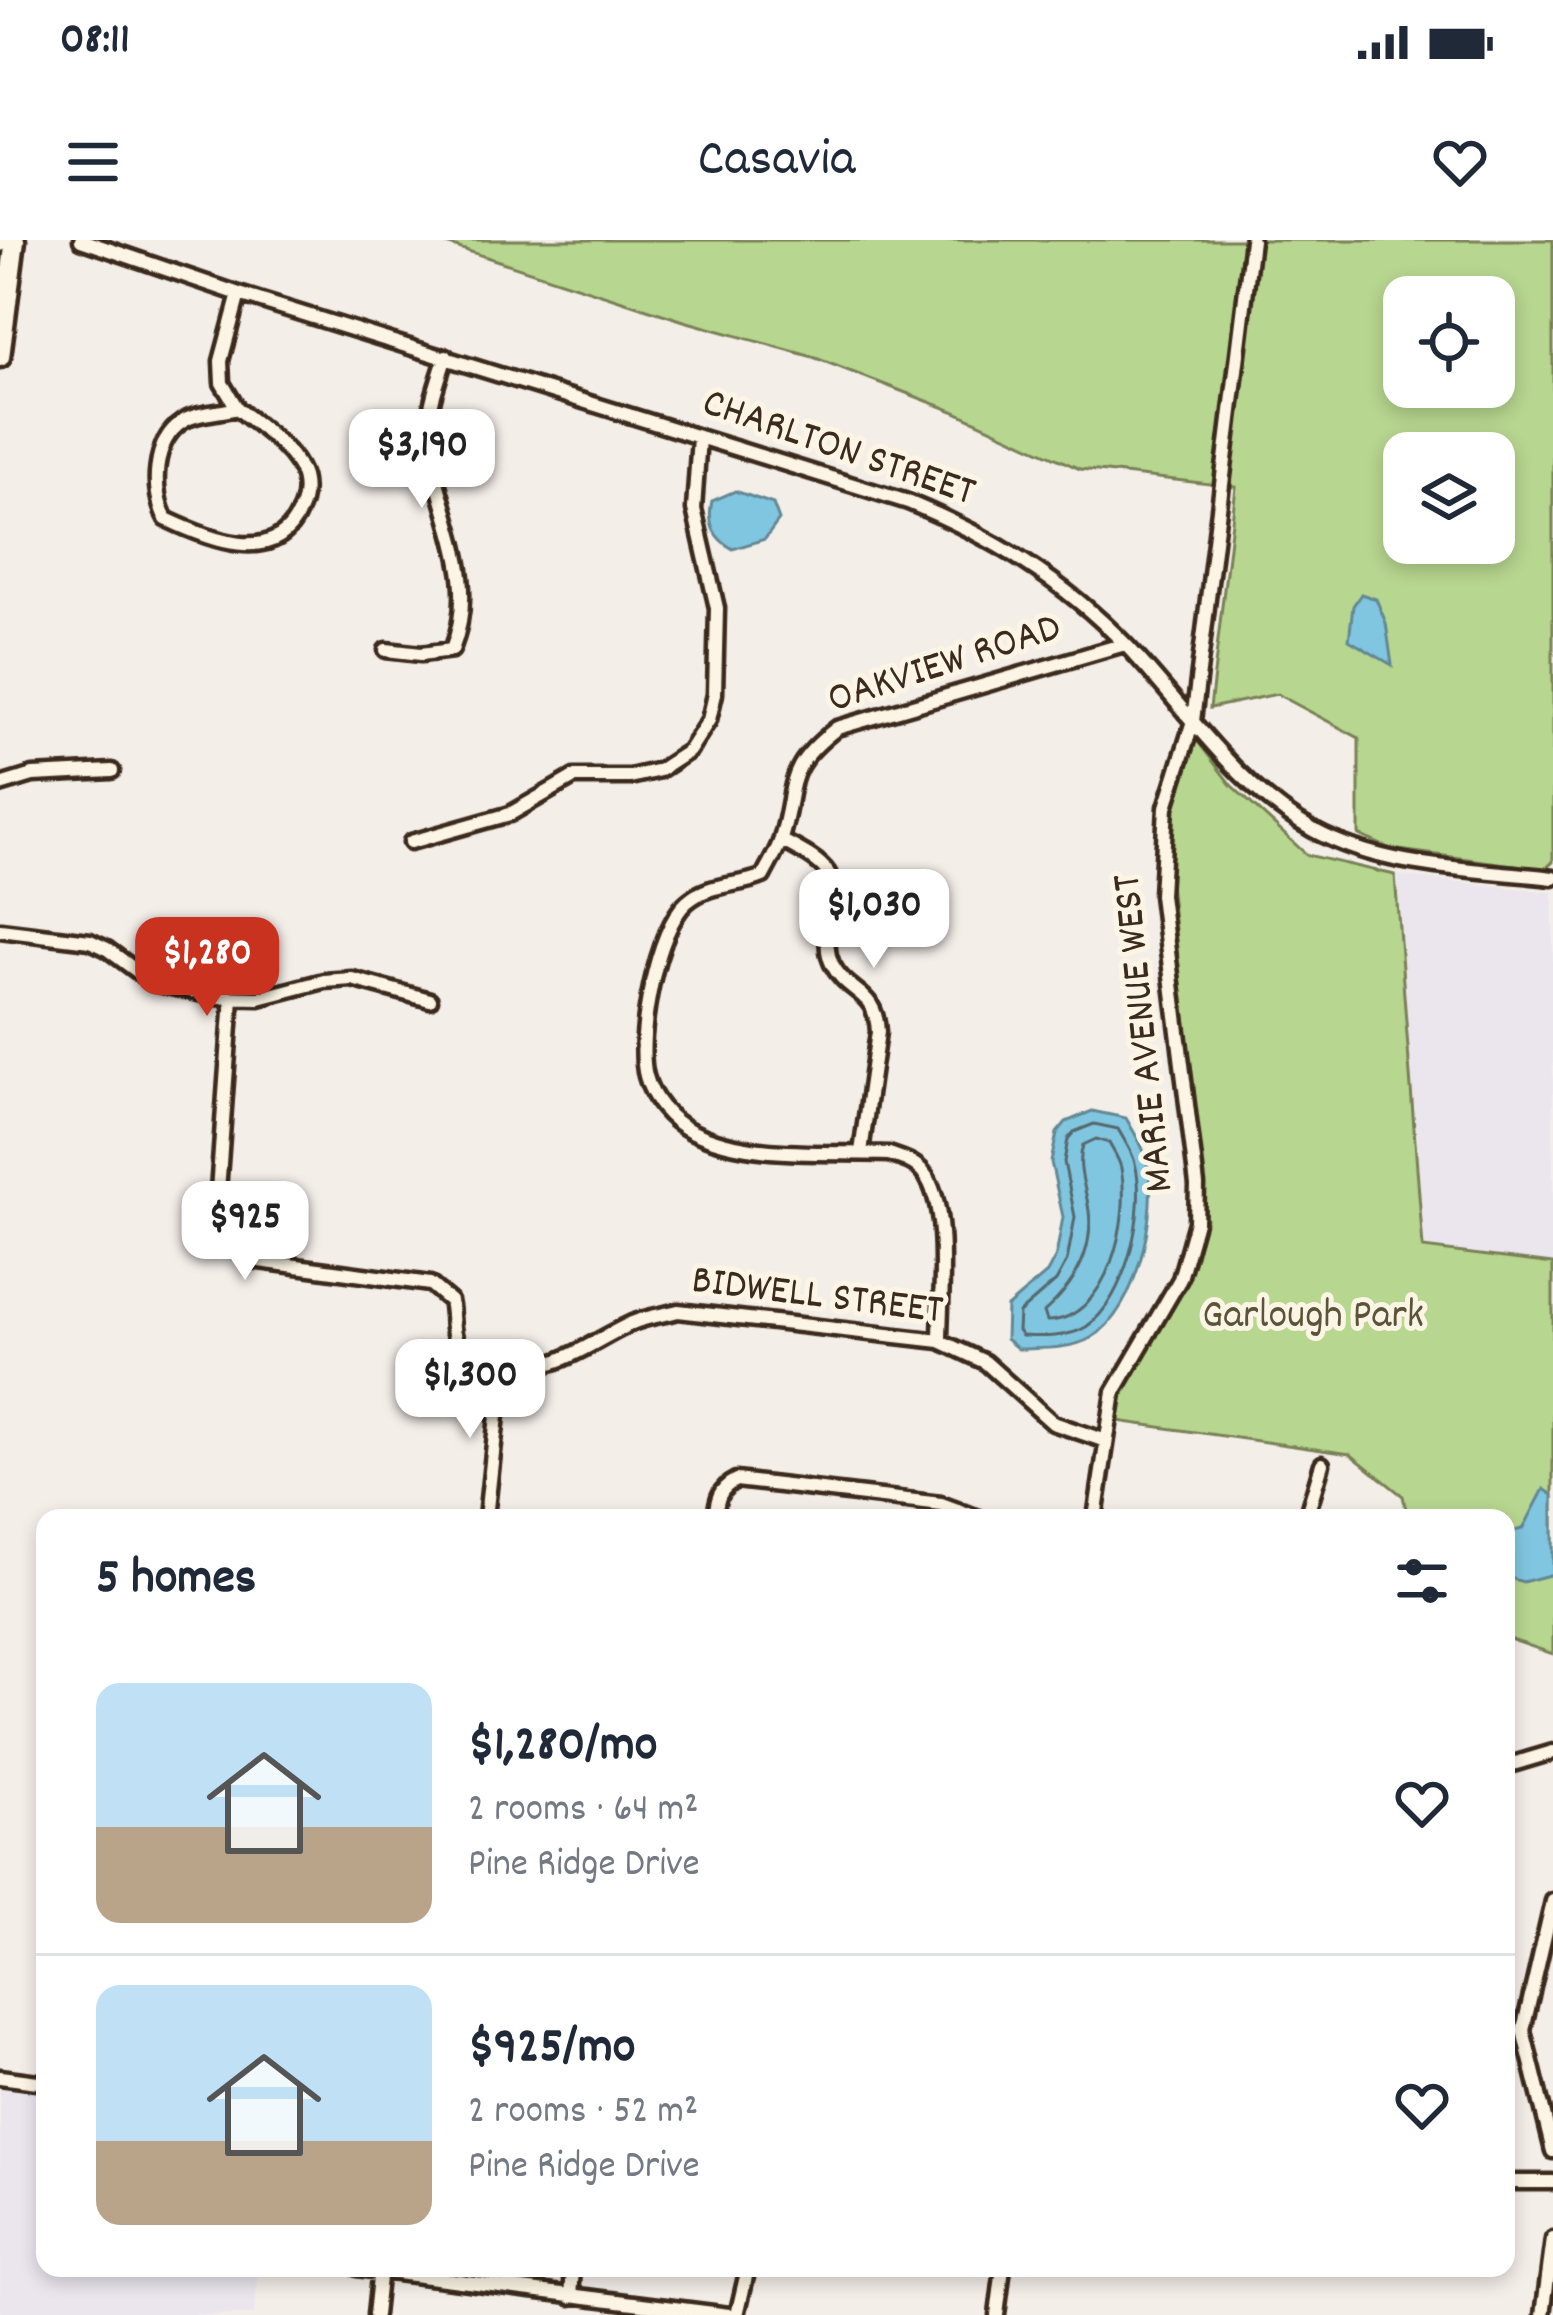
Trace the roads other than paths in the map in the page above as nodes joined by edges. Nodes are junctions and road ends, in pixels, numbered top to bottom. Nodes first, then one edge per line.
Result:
1 (15, 240) edge
2 (1252, 240) edge
3 (86, 241) edge
4 (239, 294) junction
5 (446, 356) junction
6 (0, 357) edge
7 (237, 408) junction
8 (699, 437) junction
9 (1125, 644) junction
10 (386, 650) dead end
11 (1192, 721) junction
12 (112, 771) dead end
13 (0, 785) edge
14 (781, 840) junction
15 (411, 842) dead end
16 (1553, 878) edge
17 (0, 930) edge
18 (232, 998) junction
19 (430, 1000) dead end
20 (861, 1152) junction
21 (940, 1341) junction
22 (502, 1369) junction
23 (1106, 1441) junction
24 (1322, 1464) dead end
25 (486, 1509) edge
26 (716, 1509) edge
27 (954, 1509) edge
28 (1096, 1509) edge
29 (1309, 1509) edge
30 (1553, 1752) edge
31 (1515, 1763) edge
32 (1553, 1901) edge
33 (1515, 2028) edge
34 (1523, 2030) junction
35 (0, 2077) edge
36 (36, 2082) edge
37 (1553, 2151) edge
38 (1515, 2182) edge
39 (1553, 2182) edge
40 (1553, 2239) edge
41 (379, 2277) edge
42 (430, 2277) edge
43 (572, 2277) edge
44 (745, 2277) edge
45 (1003, 2277) edge
46 (571, 2297) junction
47 (375, 2315) edge
48 (733, 2315) edge
49 (997, 2315) edge
50 (1543, 2315) edge

1 - 6 highway
2 - 11 street, MARIE AVENUE WEST
3 - 4 street, CHARLTON STREET
4 - 5 street, CHARLTON STREET
4 - 7 street
5 - 8 street, CHARLTON STREET
5 - 10 street
7 - 7 street
8 - 9 street, CHARLTON STREET
8 - 15 street
9 - 11 street, CHARLTON STREET
9 - 14 street, OAKVIEW ROAD
11 - 16 street, CHARLTON STREET
11 - 23 street, MARIE AVENUE WEST
12 - 13 street
14 - 20 street
14 - 20 street
17 - 18 street
18 - 19 street
18 - 22 street
20 - 21 street
21 - 22 street, BIDWELL STREET
21 - 23 street, BIDWELL STREET
22 - 25 street
23 - 28 street, MARIE AVENUE WEST
24 - 29 street
26 - 27 street
30 - 31 street
32 - 34 street
33 - 34 street
34 - 37 street
35 - 36 street
38 - 39 street
40 - 50 street
41 - 47 street
42 - 46 street
43 - 46 street
44 - 48 street
45 - 49 street
46 - 48 street

